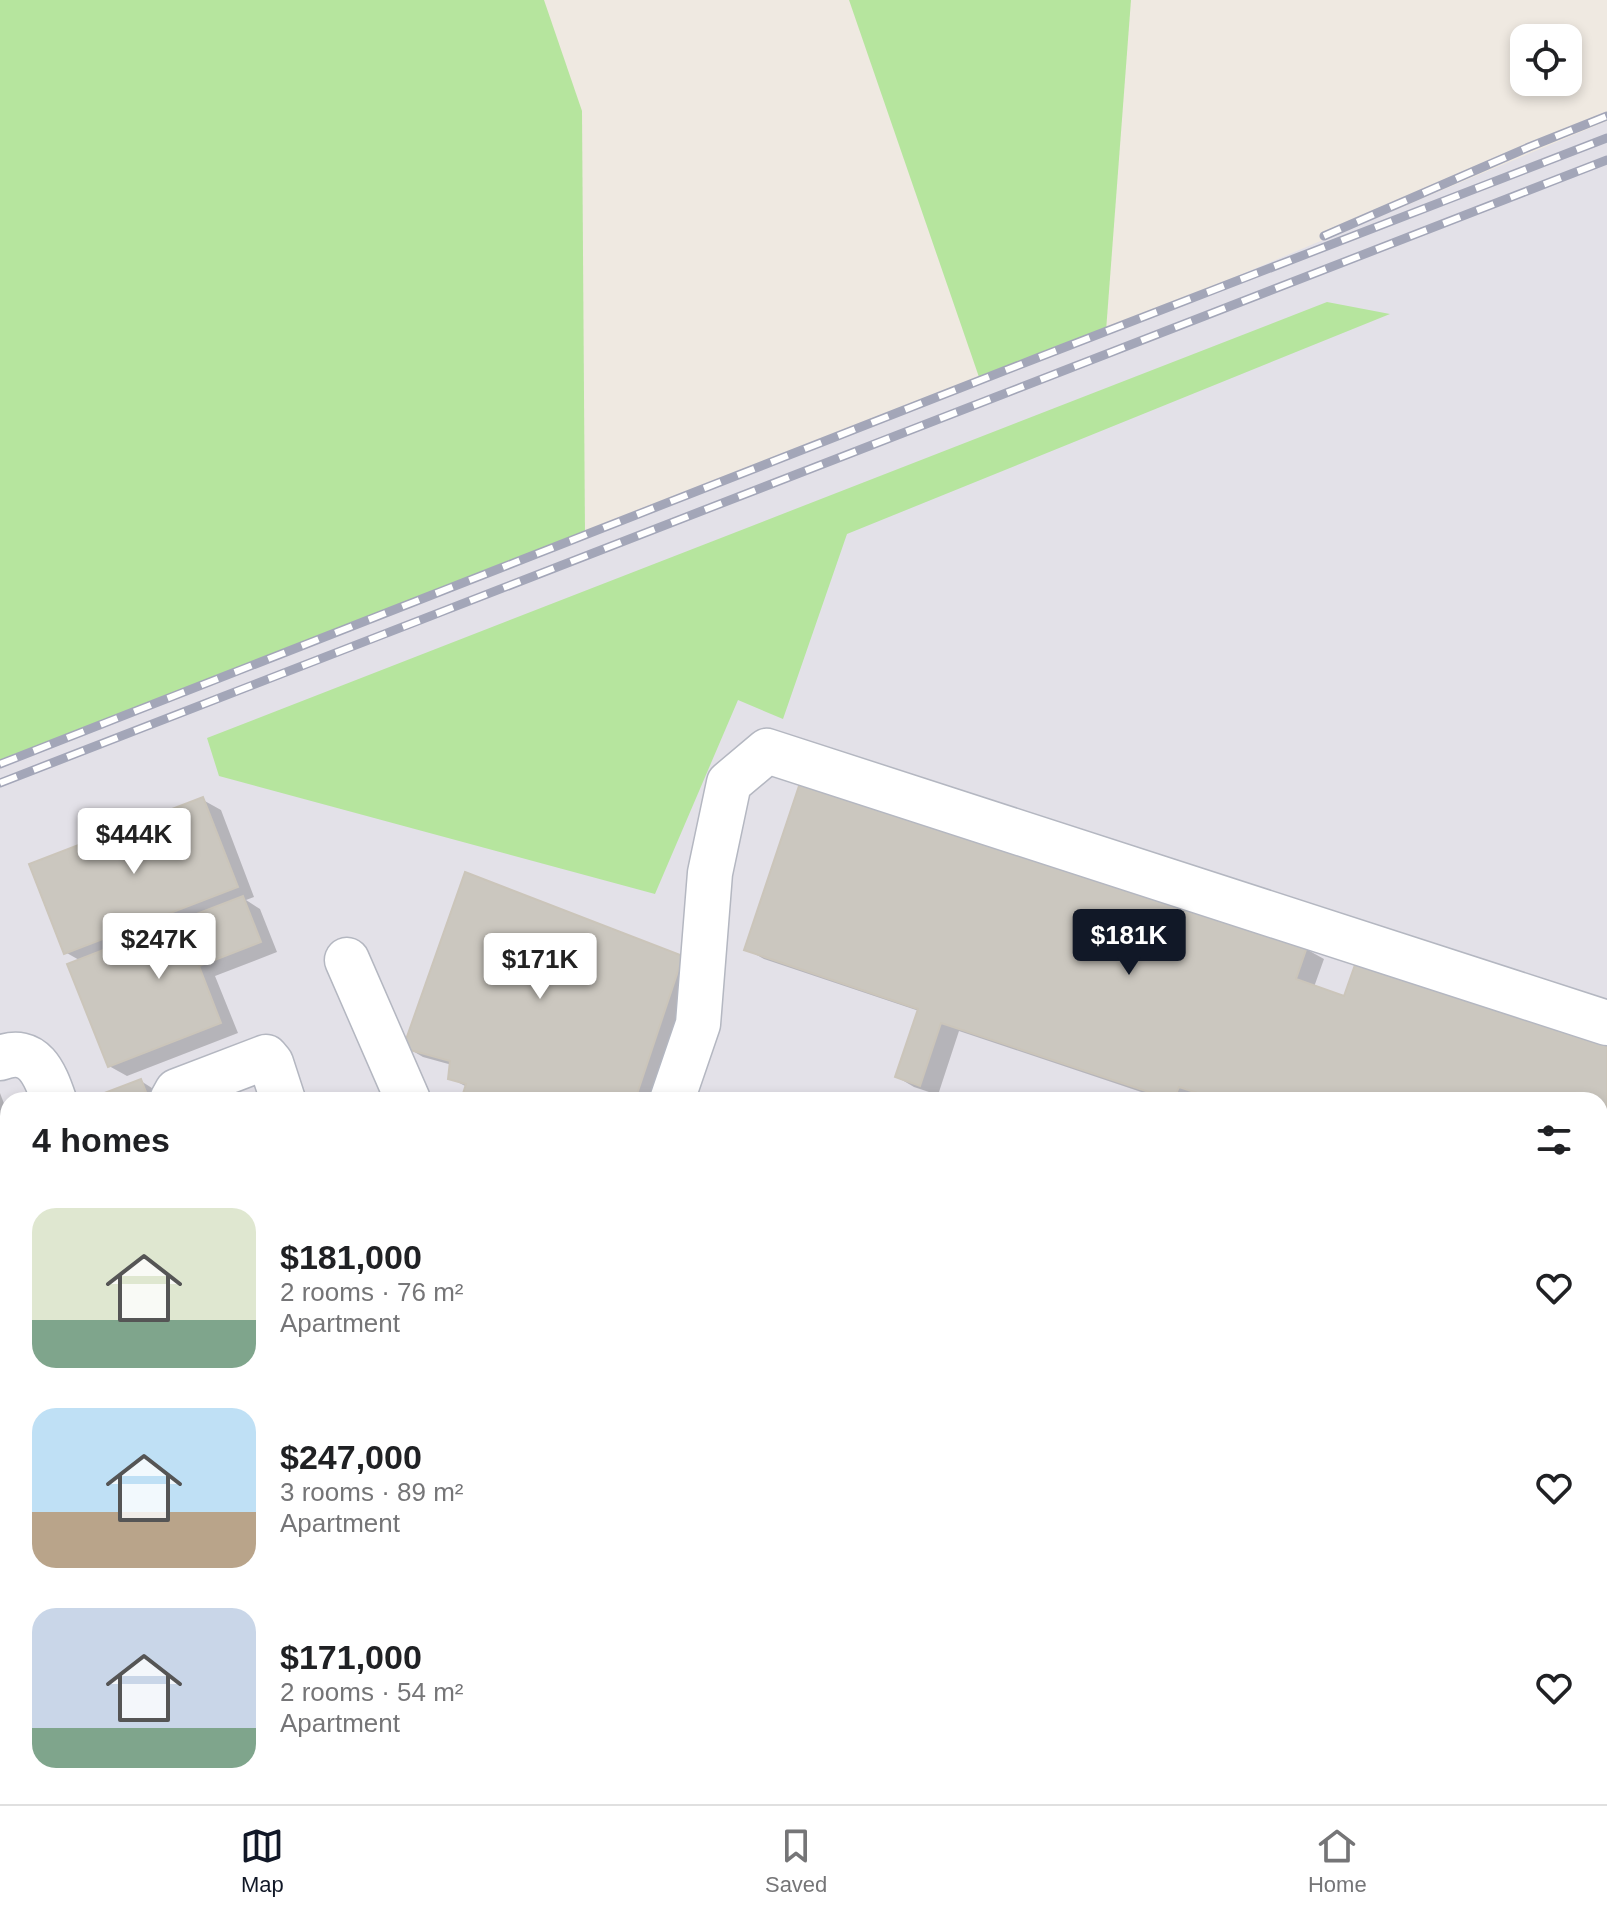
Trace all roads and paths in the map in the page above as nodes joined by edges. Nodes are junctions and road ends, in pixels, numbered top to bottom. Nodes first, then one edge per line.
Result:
1 (347, 960) dead end
2 (1607, 1023) edge
3 (0, 1058) edge
4 (51, 1092) edge
5 (176, 1092) edge
6 (280, 1092) edge
7 (405, 1092) edge
8 (675, 1092) edge

1 - 7 street
2 - 8 street
3 - 4 street
5 - 6 street

